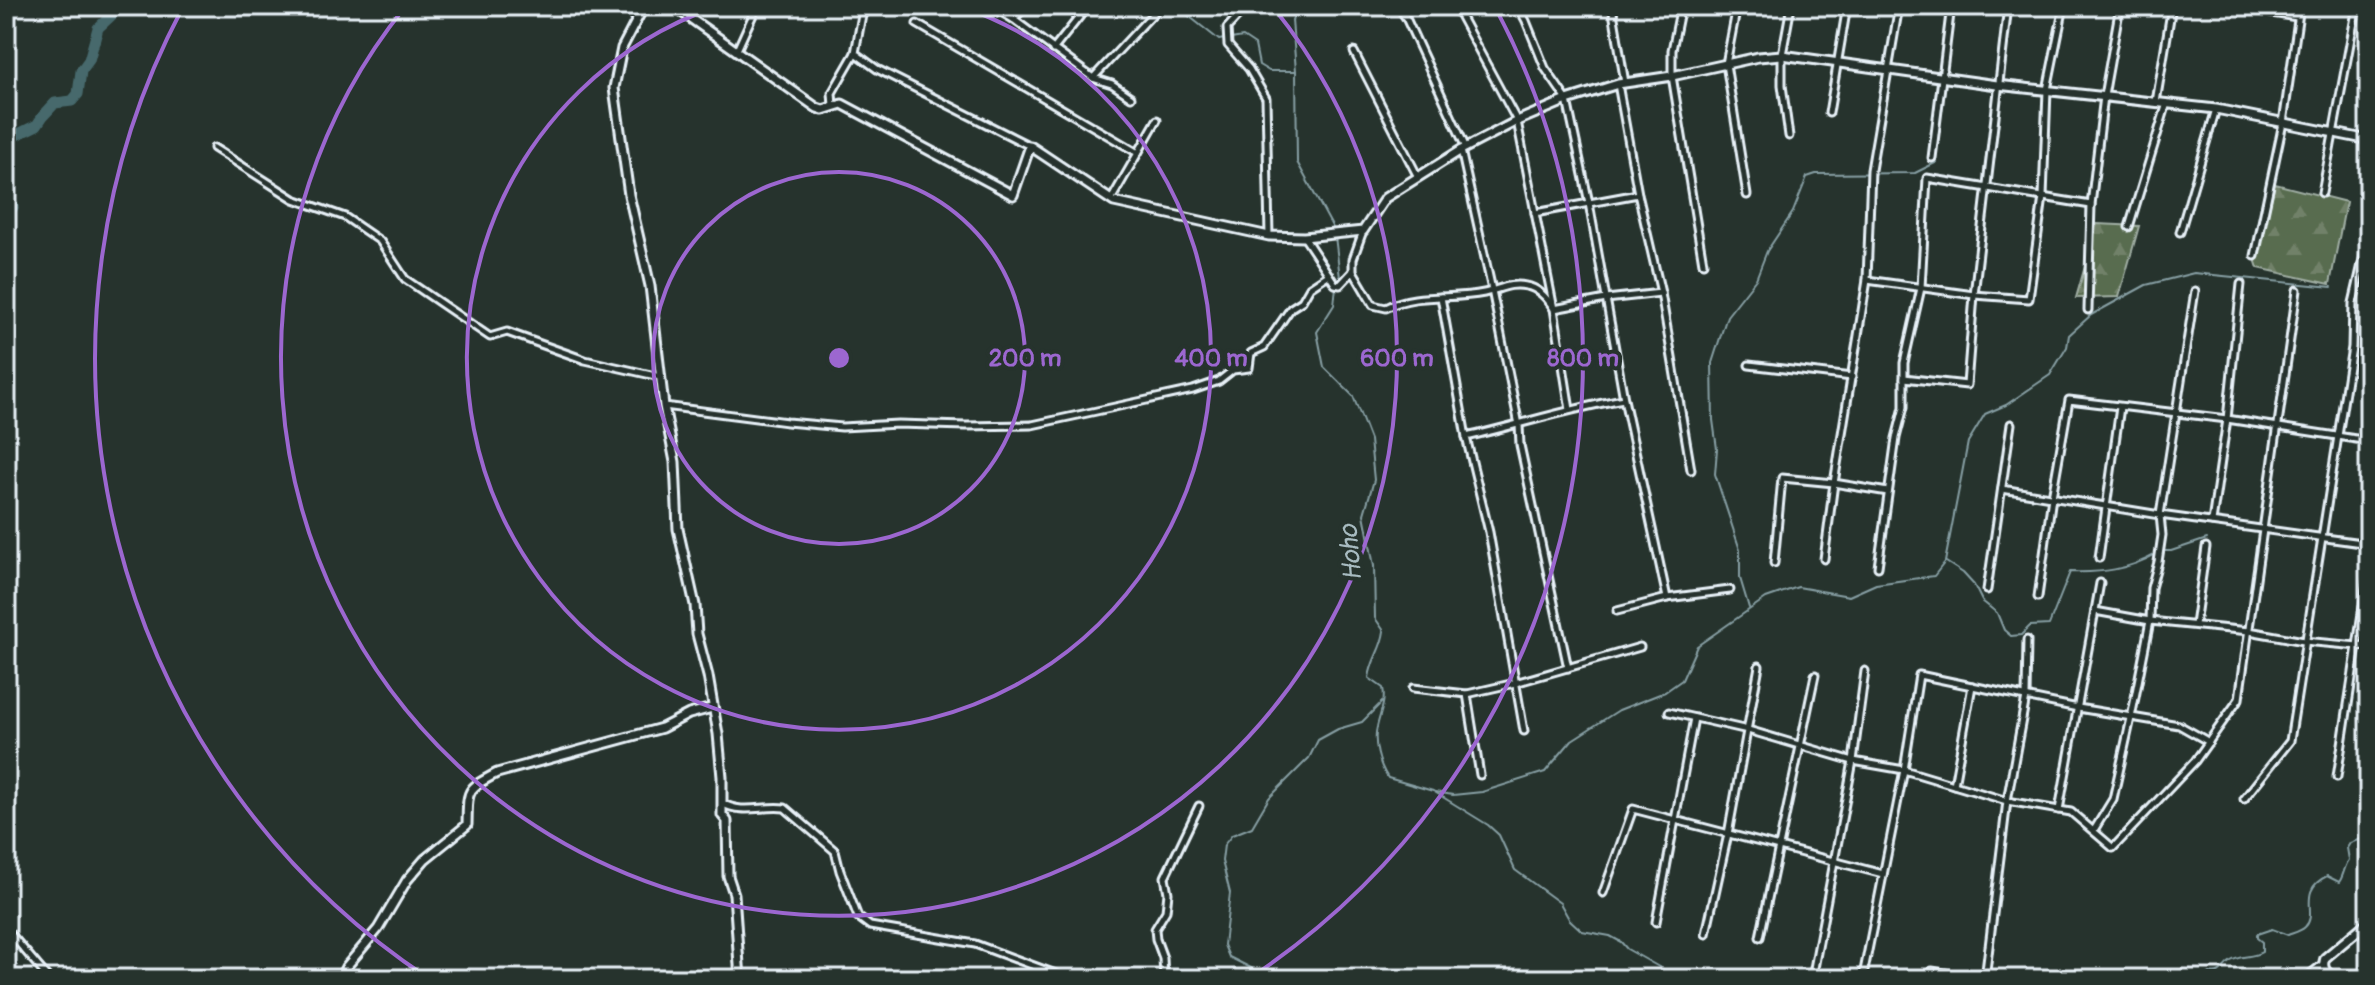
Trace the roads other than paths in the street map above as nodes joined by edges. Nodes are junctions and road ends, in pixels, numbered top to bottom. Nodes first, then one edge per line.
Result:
1 (644, 6) edge
2 (673, 6) edge
3 (757, 6) edge
4 (872, 6) edge
5 (991, 6) edge
6 (1027, 6) edge
7 (1088, 6) edge
8 (1160, 6) edge
9 (1251, 6) edge
10 (1398, 6) edge
11 (1455, 6) edge
12 (1518, 6) edge
13 (1612, 6) edge
14 (1681, 6) edge
15 (1737, 6) edge
16 (1791, 6) edge
17 (1847, 6) edge
18 (1899, 6) edge
19 (1951, 6) edge
20 (2008, 6) edge
21 (2064, 6) edge
22 (2120, 6) edge
23 (2172, 6) edge
24 (2227, 6) edge
25 (2300, 6) edge
26 (2357, 6) edge
27 (2297, 17) junction
28 (1013, 19) junction
29 (917, 24) dead end
30 (737, 50) junction
31 (1053, 50) junction
32 (1354, 52) dead end
33 (855, 53) junction
34 (1782, 55) junction
35 (1837, 62) junction
36 (1726, 64) junction
37 (1887, 69) junction
38 (1672, 76) junction
39 (1941, 77) junction
40 (1093, 78) junction
41 (1621, 84) junction
42 (1997, 85) junction
43 (2047, 90) junction
44 (2104, 96) junction
45 (1131, 97) dead end
46 (1567, 100) junction
47 (2156, 102) junction
48 (2167, 103) junction
49 (833, 106) junction
50 (2216, 109) junction
51 (1829, 113) dead end
52 (1157, 120) dead end
53 (1517, 121) junction
54 (2283, 123) junction
55 (2334, 133) junction
56 (1789, 136) dead end
57 (2369, 140) edge
58 (1030, 146) junction
59 (214, 148) dead end
60 (1464, 149) junction
61 (1138, 153) junction
62 (1932, 158) dead end
63 (1418, 177) junction
64 (1986, 188) junction
65 (2322, 193) dead end
66 (1638, 194) junction
67 (1747, 195) dead end
68 (2043, 197) junction
69 (1111, 200) junction
70 (1589, 203) junction
71 (2091, 205) junction
72 (1535, 213) junction
73 (2129, 227) dead end
74 (1363, 231) junction
75 (2180, 232) dead end
76 (2369, 234) edge
77 (1269, 236) junction
78 (1304, 237) junction
79 (2255, 256) dead end
80 (1703, 263) dead end
81 (1353, 271) junction
82 (1328, 275) junction
83 (1867, 280) junction
84 (2241, 284) dead end
85 (1921, 288) junction
86 (1492, 290) junction
87 (2297, 290) dead end
88 (2195, 291) dead end
89 (1661, 293) junction
90 (1974, 295) junction
91 (1441, 297) junction
92 (1606, 299) junction
93 (1554, 309) junction
94 (2088, 310) dead end
95 (1749, 365) dead end
96 (661, 377) junction
97 (1852, 377) junction
98 (1904, 378) junction
99 (1624, 399) junction
100 (664, 406) junction
101 (2120, 407) junction
102 (1570, 410) junction
103 (2177, 414) junction
104 (2227, 419) junction
105 (2011, 424) dead end
106 (1519, 425) junction
107 (2277, 427) junction
108 (2338, 436) junction
109 (1466, 437) junction
110 (2369, 441) edge
111 (1691, 470) dead end
112 (1834, 483) junction
113 (2002, 489) junction
114 (1888, 492) junction
115 (2052, 497) junction
116 (2107, 506) junction
117 (2160, 515) junction
118 (2212, 522) junction
119 (2264, 530) junction
120 (2321, 536) junction
121 (2369, 544) edge
122 (2206, 547) dead end
123 (2099, 558) dead end
124 (1824, 559) dead end
125 (1774, 563) dead end
126 (1878, 567) dead end
127 (2369, 567) edge
128 (2100, 583) dead end
129 (1730, 590) dead end
130 (1987, 590) dead end
131 (2038, 597) dead end
132 (1667, 598) junction
133 (1617, 611) dead end
134 (2095, 611) junction
135 (2150, 621) junction
136 (2195, 625) junction
137 (2249, 631) junction
138 (2027, 640) dead end
139 (2304, 641) junction
140 (2356, 646) junction
141 (1640, 647) dead end
142 (2369, 647) edge
143 (1759, 666) dead end
144 (1568, 668) junction
145 (1865, 671) dead end
146 (1815, 675) dead end
147 (1515, 683) junction
148 (1972, 686) junction
149 (1413, 688) dead end
150 (1467, 694) junction
151 (2026, 697) junction
152 (712, 708) junction
153 (2078, 708) junction
154 (1669, 712) dead end
155 (1694, 718) junction
156 (2131, 718) junction
157 (1748, 730) junction
158 (1524, 731) dead end
159 (2209, 742) junction
160 (1800, 747) junction
161 (1853, 761) junction
162 (1904, 770) junction
163 (1480, 775) dead end
164 (2337, 777) dead end
165 (1954, 785) junction
166 (2244, 799) dead end
167 (2007, 801) junction
168 (721, 803) junction
169 (1199, 806) dead end
170 (2059, 810) junction
171 (1676, 820) junction
172 (2094, 830) junction
173 (1728, 834) junction
174 (1780, 847) junction
175 (1834, 860) junction
176 (1883, 874) junction
177 (1603, 893) dead end
178 (2369, 921) edge
179 (1656, 922) dead end
180 (6, 932) edge
181 (1706, 934) dead end
182 (1760, 937) dead end
183 (2323, 964) junction
184 (1932, 971) dead end
185 (1863, 976) dead end
186 (49, 979) edge
187 (340, 979) edge
188 (740, 979) edge
189 (1069, 979) edge
190 (1164, 979) edge
191 (1812, 979) edge
192 (1985, 979) edge
193 (2304, 979) edge
194 (2334, 979) edge

1 - 96 street
2 - 30 street
3 - 30 street
4 - 33 street
5 - 28 street
6 - 28 street
7 - 31 street
8 - 40 street
9 - 77 street
10 - 60 street
11 - 53 street
12 - 46 street
13 - 41 street
14 - 38 street
15 - 36 street
16 - 34 street
17 - 35 street
18 - 37 street
19 - 39 street
20 - 42 street
21 - 43 street
22 - 44 street
23 - 47 street
24 - 27 street
25 - 27 street
26 - 55 street
27 - 54 street
28 - 31 street
29 - 61 street
30 - 49 street
31 - 40 street
32 - 63 street
33 - 49 street
33 - 58 street
34 - 35 street
34 - 36 street
34 - 56 street
35 - 37 street
35 - 51 street
36 - 38 street
36 - 67 street
37 - 39 street
37 - 83 street
38 - 41 street
38 - 80 street
39 - 42 street
39 - 62 street
40 - 45 street
41 - 46 street
41 - 66 street
42 - 43 street
42 - 64 street
43 - 44 street
43 - 68 street
44 - 47 street
44 - 71 street
46 - 53 street
46 - 70 street
47 - 48 street
48 - 50 street
48 - 73 street
49 - 58 street
50 - 54 street
50 - 75 street
52 - 61 street
53 - 60 street
53 - 72 street
54 - 55 street
54 - 79 street
55 - 57 street
55 - 65 street
58 - 69 street
59 - 96 street
60 - 63 street
60 - 86 street
61 - 69 street
63 - 74 street
64 - 68 street
64 - 85 street
64 - 90 street
66 - 70 street
66 - 89 street
68 - 71 street
68 - 90 street
69 - 77 street
70 - 72 street
70 - 92 street
71 - 94 street
72 - 93 street
74 - 78 street
74 - 81 street
76 - 108 street
77 - 78 street
78 - 82 street
81 - 82 street
81 - 91 street
82 - 100 street
83 - 85 street
83 - 97 street
84 - 104 street
85 - 90 street
85 - 98 street
86 - 91 street
86 - 93 street
86 - 106 street
87 - 107 street
88 - 103 street
89 - 92 street
89 - 111 street
90 - 98 street
91 - 109 street
92 - 93 street
92 - 99 street
93 - 102 street
95 - 97 street
96 - 100 street
97 - 112 street
98 - 114 street
99 - 102 street
99 - 132 street
100 - 152 street
101 - 103 street
101 - 115 street
101 - 116 street
102 - 106 street
103 - 104 street
103 - 117 street
104 - 107 street
104 - 118 street
105 - 113 street
106 - 109 street
106 - 144 street
107 - 108 street
107 - 119 street
108 - 110 street
108 - 120 street
109 - 147 street
112 - 114 street
112 - 124 street
112 - 125 street
113 - 115 street
113 - 130 street
114 - 126 street
115 - 116 street
115 - 131 street
116 - 117 street
116 - 123 street
117 - 118 street
117 - 135 street
118 - 119 street
119 - 120 street
119 - 137 street
120 - 121 street
120 - 139 street
122 - 136 street
127 - 140 street
128 - 134 street
129 - 132 street
132 - 133 street
134 - 135 street
134 - 153 street
135 - 136 street
135 - 156 street
136 - 137 street
137 - 139 street
137 - 159 street
138 - 151 street
139 - 140 street
139 - 166 street
140 - 142 street
140 - 164 street
141 - 144 street
143 - 157 street
144 - 147 street
145 - 161 street
146 - 160 street
147 - 150 street
147 - 158 street
148 - 151 street
148 - 162 street
148 - 165 street
149 - 150 street
150 - 163 street
151 - 153 street
151 - 167 street
152 - 168 street
152 - 187 street
153 - 156 street
153 - 170 street
154 - 155 street
155 - 157 street
155 - 171 street
156 - 159 street
156 - 172 street
157 - 160 street
157 - 173 street
159 - 172 street
160 - 161 street
160 - 174 street
161 - 162 street
161 - 175 street
162 - 165 street
162 - 176 street
165 - 167 street
167 - 170 street
167 - 192 street
168 - 188 street
168 - 189 street
169 - 190 street
170 - 172 street
171 - 173 street
171 - 177 street
171 - 179 street
173 - 174 street
173 - 181 street
174 - 175 street
174 - 182 street
175 - 176 street
175 - 191 street
176 - 185 street
178 - 183 street
180 - 186 street
183 - 193 street
183 - 194 street
184 - 192 street

